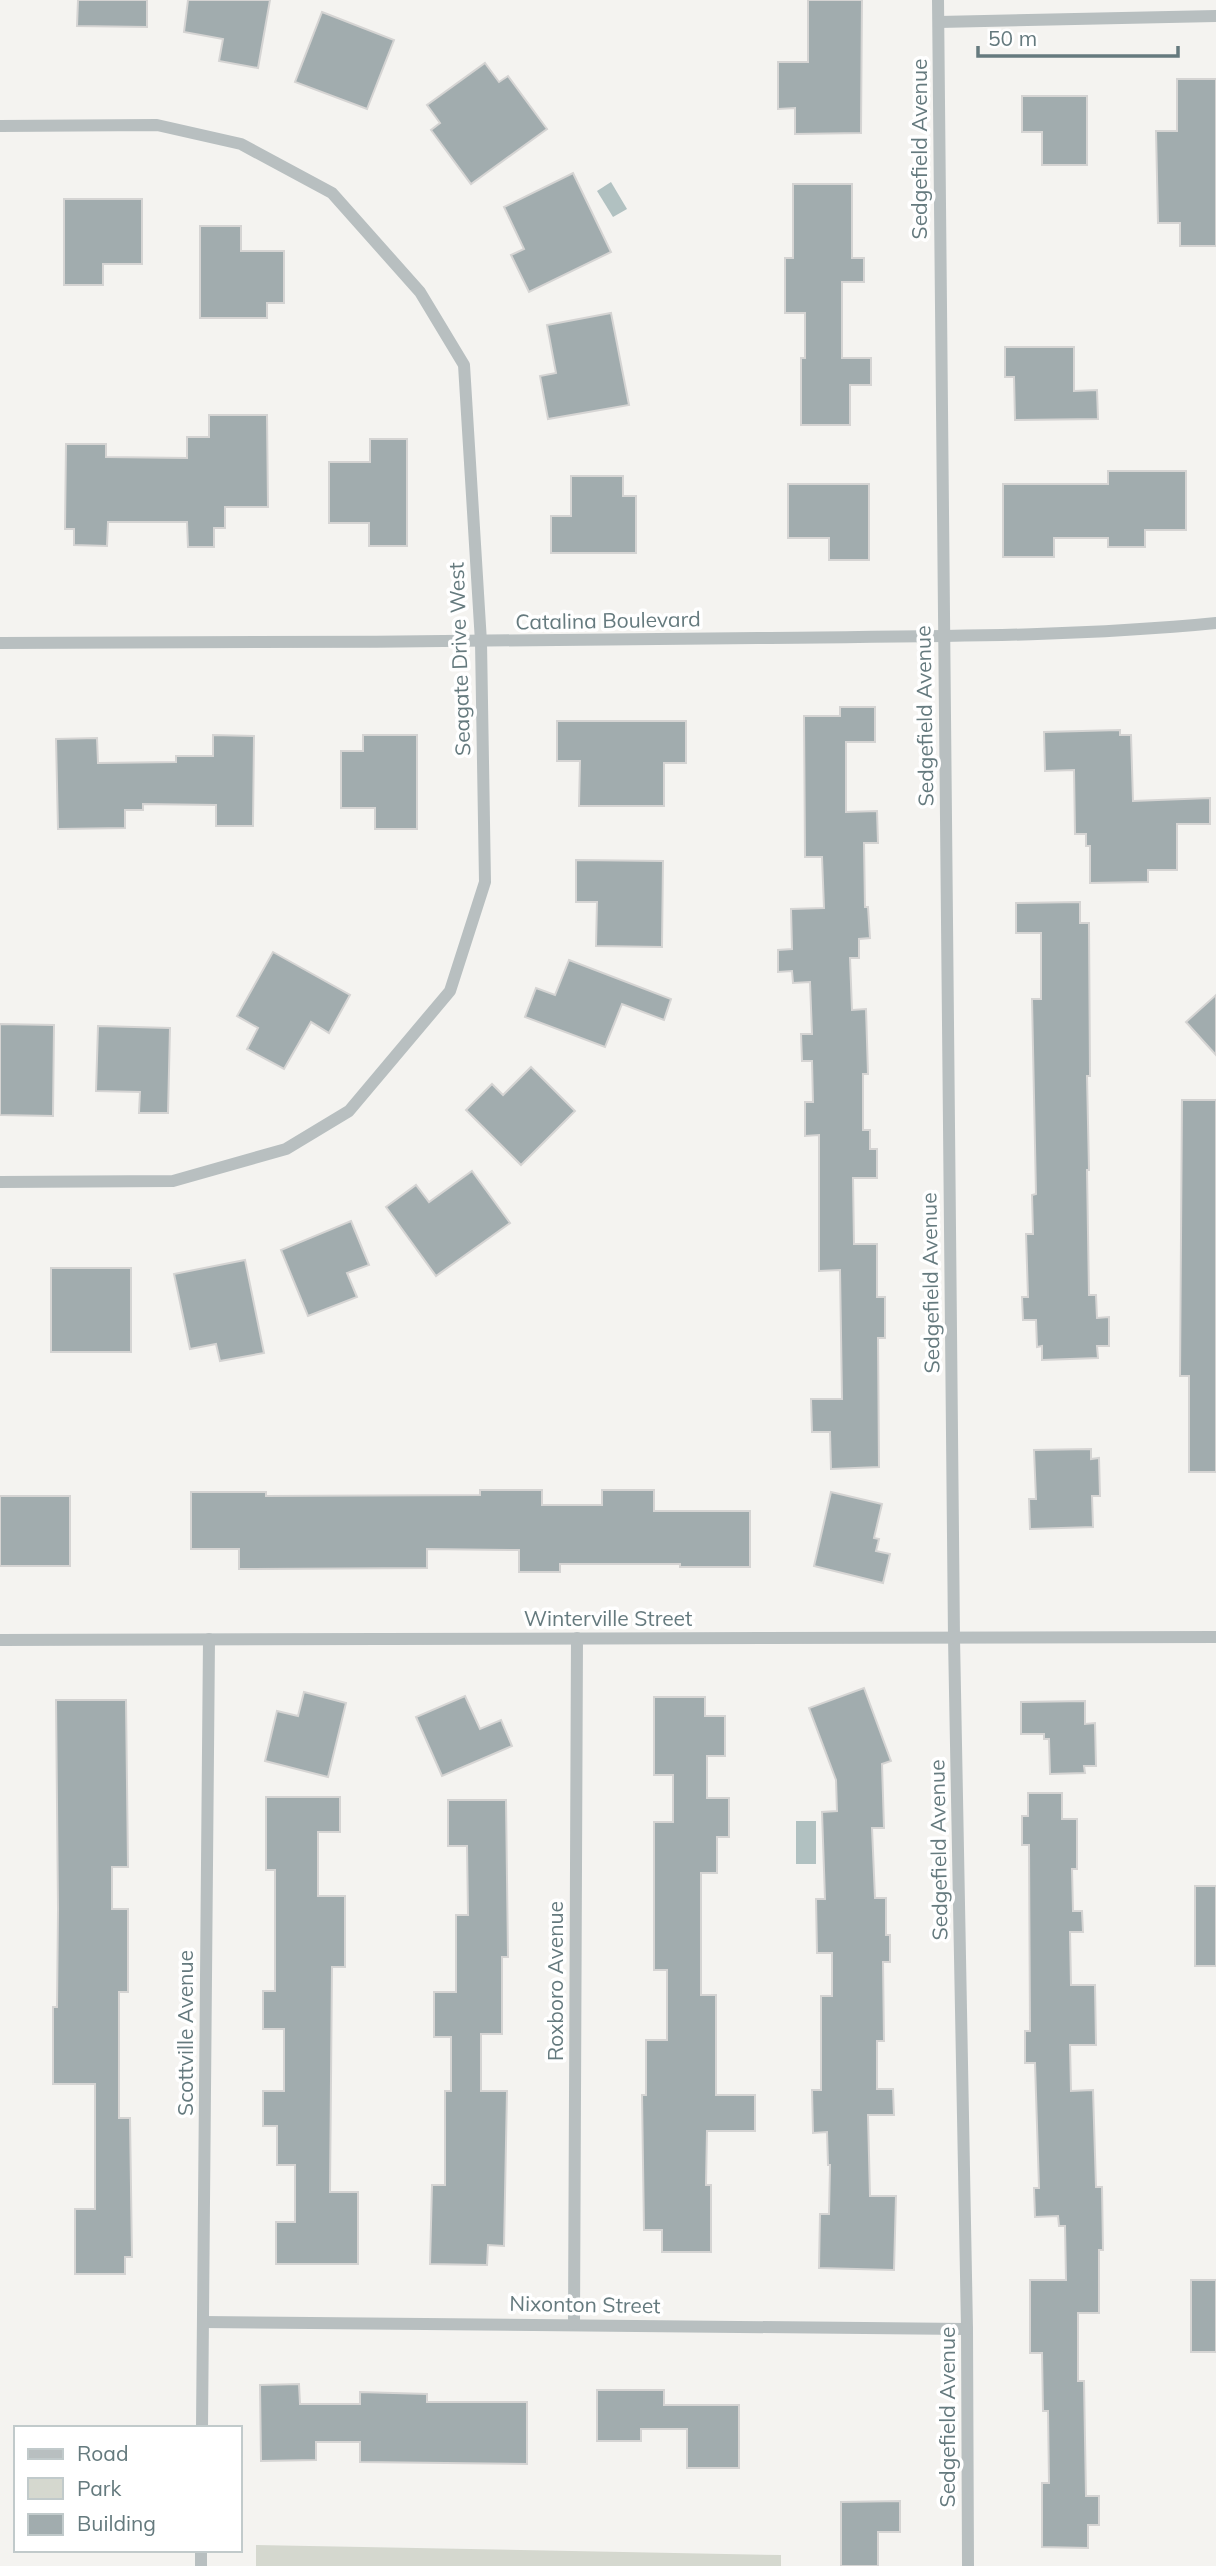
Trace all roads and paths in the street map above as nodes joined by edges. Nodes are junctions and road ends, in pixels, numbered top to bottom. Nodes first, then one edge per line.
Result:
1 (938, 0) edge
2 (1216, 16) edge
3 (939, 22) junction
4 (0, 126) edge
5 (1216, 623) edge
6 (943, 636) junction
7 (481, 642) junction
8 (0, 643) edge
9 (0, 1182) edge
10 (1216, 1637) edge
11 (577, 1638) junction
12 (954, 1638) junction
13 (209, 1639) junction
14 (0, 1640) edge
15 (203, 2322) junction
16 (574, 2324) junction
17 (967, 2329) junction
18 (202, 2426) edge
19 (968, 2566) edge

1 - 3 street, Sedgefield Avenue
2 - 3 street
3 - 6 street, Sedgefield Avenue
4 - 7 street, Seagate Drive West
5 - 6 street, Catalina Boulevard
6 - 7 street, Catalina Boulevard
6 - 12 street, Sedgefield Avenue
7 - 8 street, Catalina Boulevard
7 - 9 street, Seagate Drive West
10 - 12 street, Winterville Street
11 - 12 street, Winterville Street
11 - 13 street, Winterville Street
11 - 16 street, Roxboro Avenue
12 - 17 street, Sedgefield Avenue
13 - 14 street, Winterville Street
13 - 15 street, Scottville Avenue
15 - 16 street, Nixonton Street
15 - 18 street, Scottville Avenue
16 - 17 street, Nixonton Street
17 - 19 street, Sedgefield Avenue

